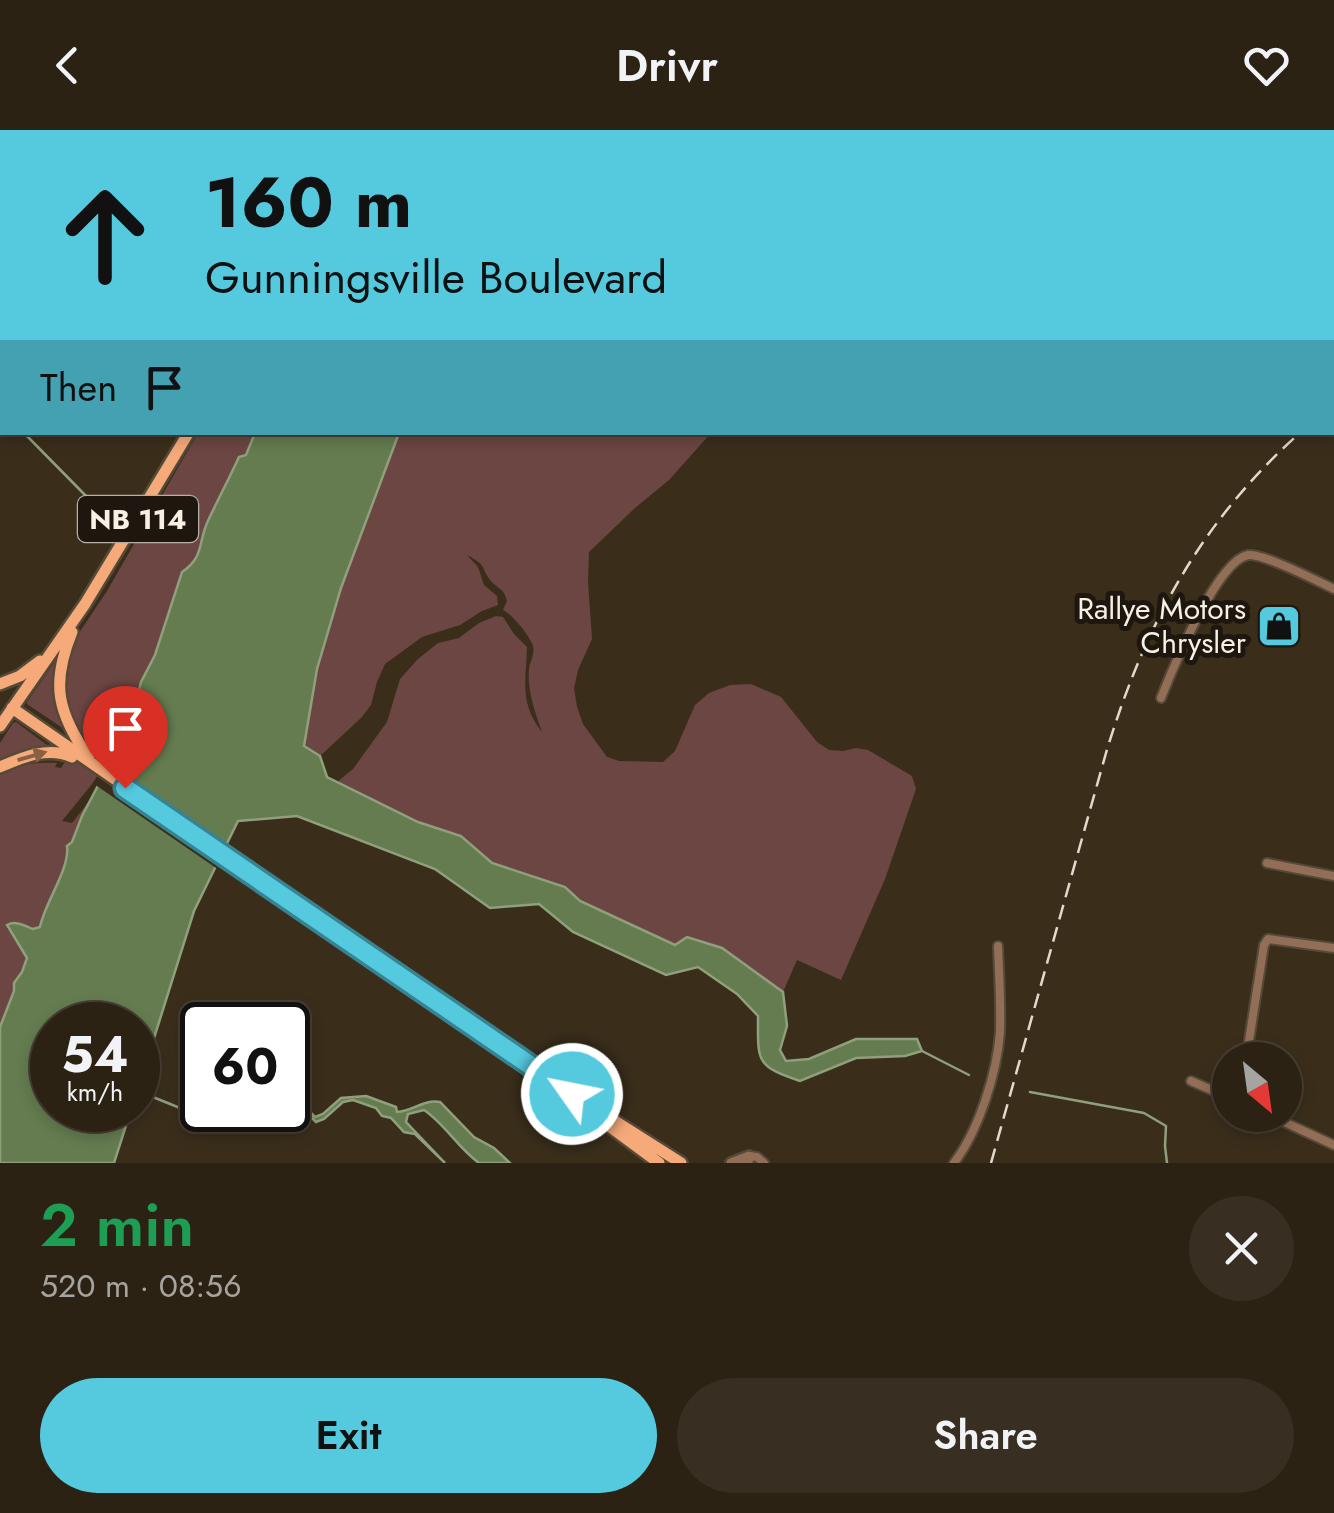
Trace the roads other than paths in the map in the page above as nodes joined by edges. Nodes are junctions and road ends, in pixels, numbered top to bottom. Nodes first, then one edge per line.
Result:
1 (187, 435) edge
2 (1334, 589) edge
3 (80, 613) junction
4 (51, 652) junction
5 (0, 684) edge
6 (1162, 698) dead end
7 (12, 708) junction
8 (0, 726) edge
9 (69, 746) junction
10 (0, 767) edge
11 (1266, 863) dead end
12 (1334, 876) edge
13 (998, 946) dead end
14 (1334, 948) edge
15 (1249, 1042) edge
16 (542, 1076) junction
17 (1191, 1081) dead end
18 (1212, 1090) edge
19 (1302, 1131) edge
20 (1334, 1146) edge
21 (740, 1161) edge
22 (659, 1163) edge
23 (681, 1163) edge
24 (764, 1163) edge
25 (954, 1163) edge

1 - 3 main road, NB 114
2 - 6 street
3 - 4 main road, NB 114
3 - 9 main road
4 - 5 main road
4 - 7 main road, NB 114
7 - 8 main road, NB 114
7 - 9 main road
10 -> 9 main road
9 - 16 main road
11 - 12 street
13 - 25 street
14 - 15 street
16 - 22 main road
16 - 23 main road
17 - 18 street
19 - 20 street
21 - 24 street

